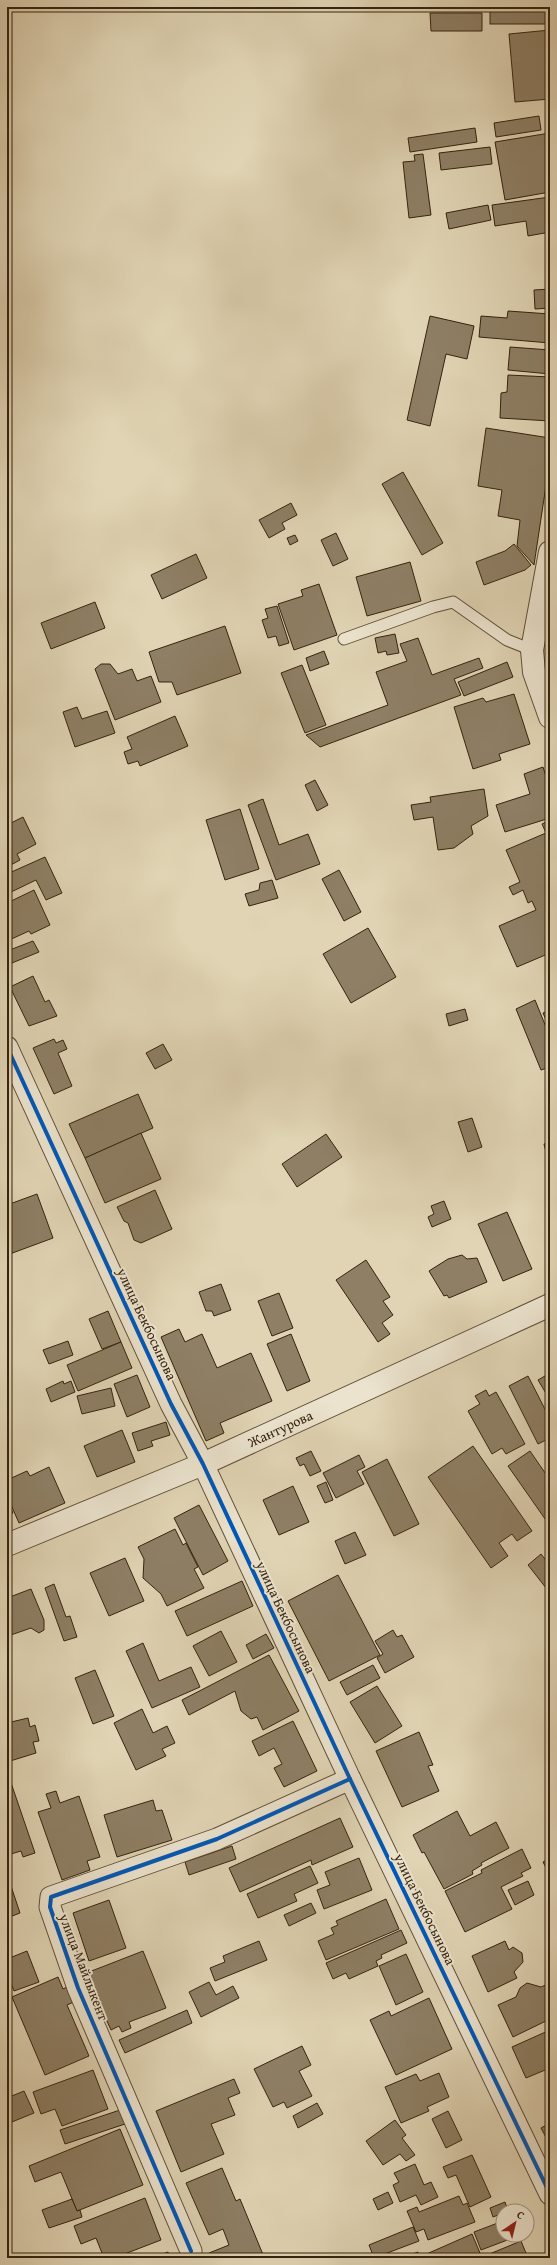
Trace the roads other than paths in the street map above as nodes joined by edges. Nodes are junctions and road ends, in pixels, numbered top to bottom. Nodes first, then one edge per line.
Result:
1 (550, 552) edge
2 (344, 639) dead end
3 (532, 650) junction
4 (550, 717) edge
5 (7, 1047) edge
6 (550, 1305) edge
7 (203, 1464) junction
8 (7, 1545) edge
9 (350, 1780) junction
10 (550, 2194) edge
11 (191, 2251) dead end

1 - 3 street
2 - 3 lane
3 - 4 street
5 - 7 street, улица Бекбосынова
6 - 7 street, Жантурова
7 - 8 street, Жантурова
7 - 9 street, улица Бекбосынова
9 - 10 street, улица Бекбосынова
9 - 11 street, улица Майлыкент

